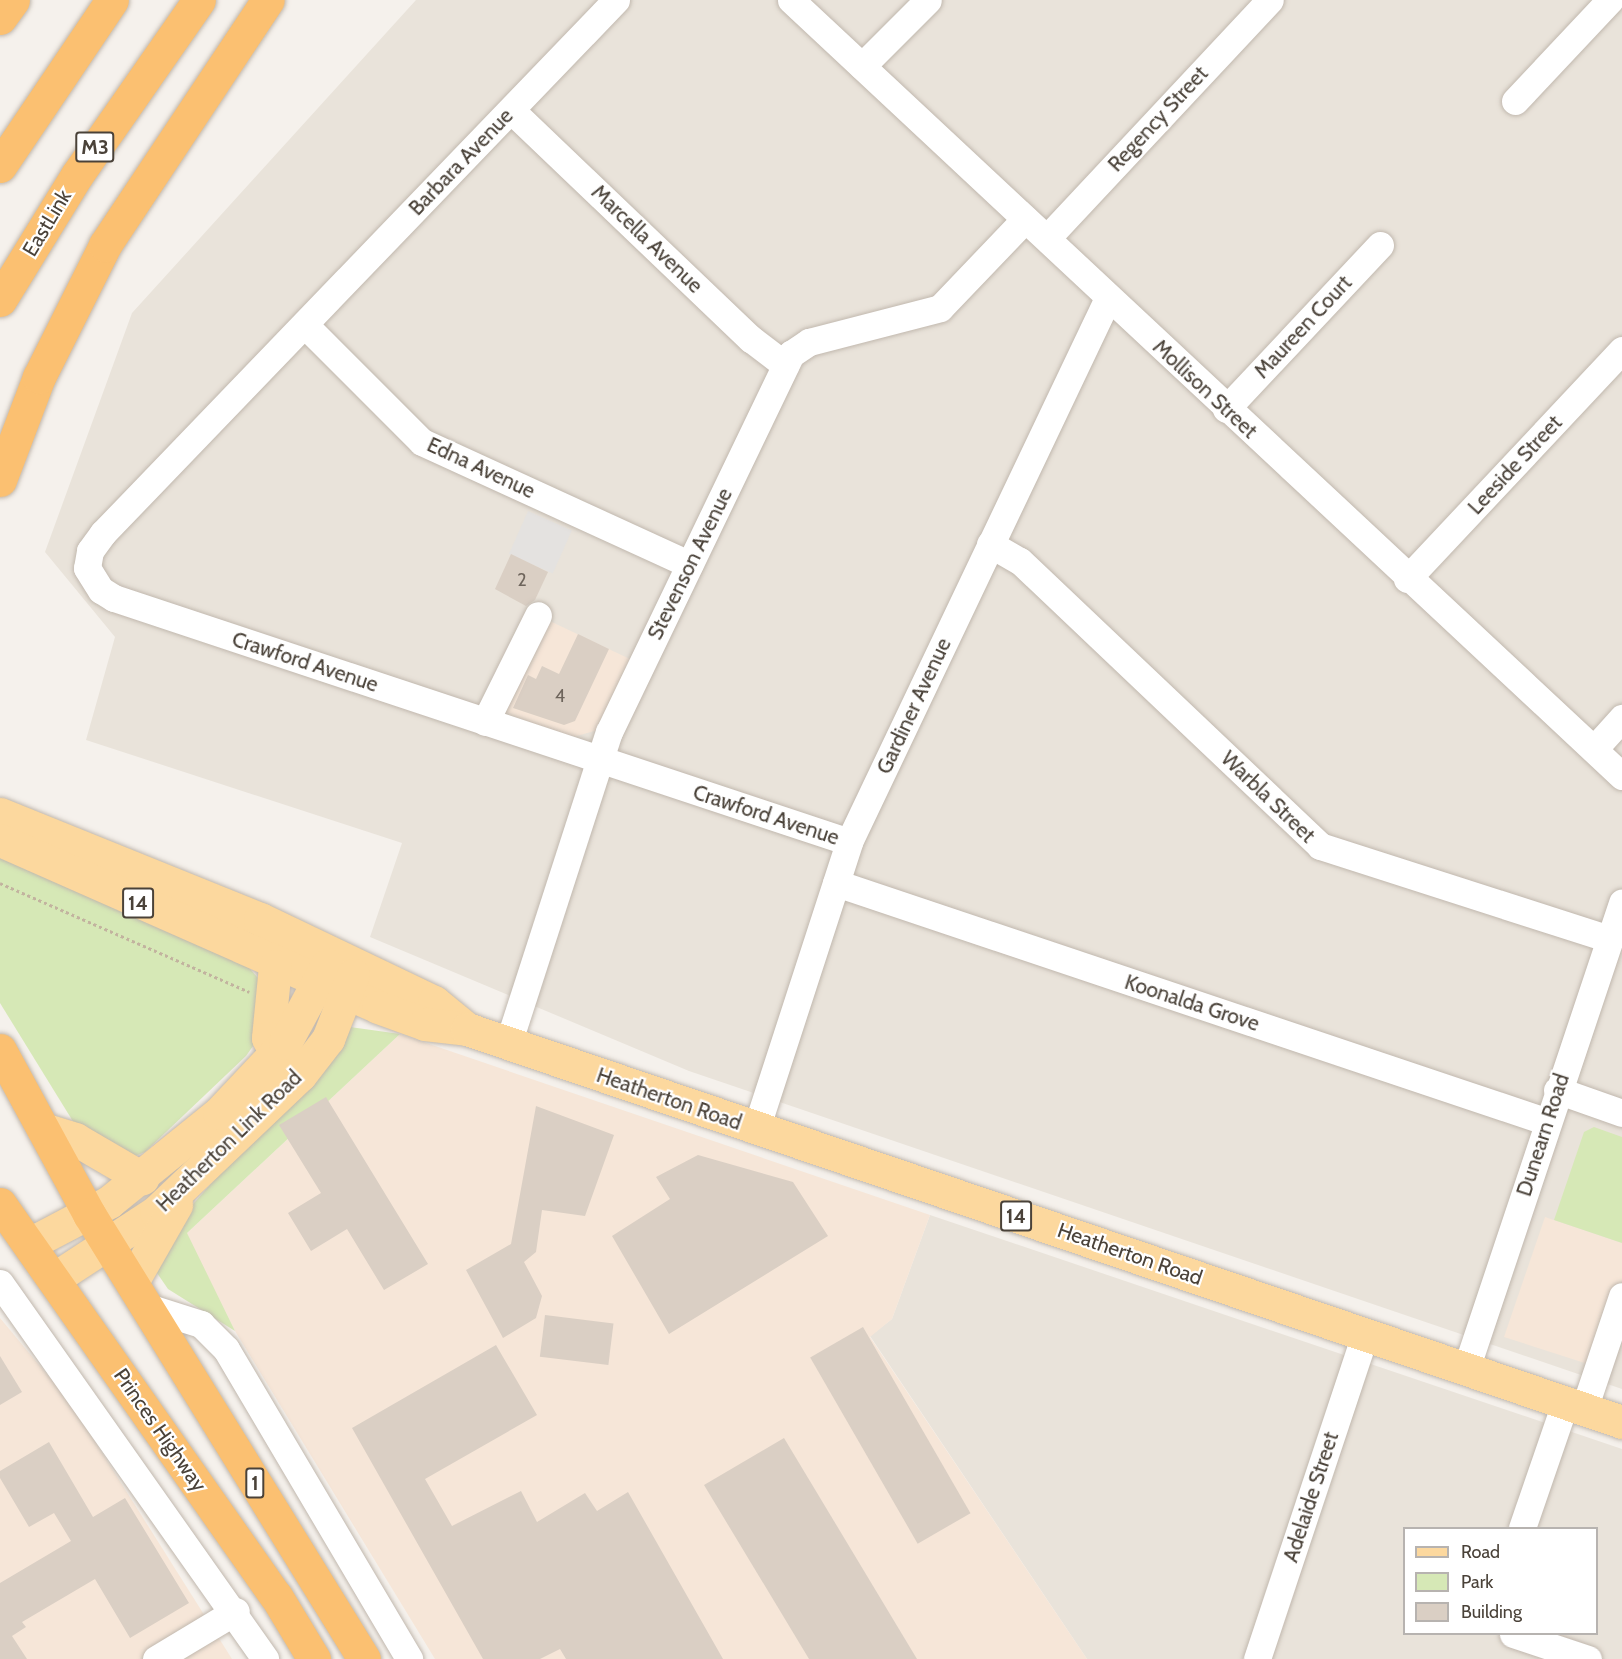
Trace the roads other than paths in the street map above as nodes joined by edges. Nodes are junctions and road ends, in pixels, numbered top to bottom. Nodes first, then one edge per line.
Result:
1 (13, 0) edge
2 (112, 0) edge
3 (199, 0) edge
4 (268, 0) edge
5 (616, 0) edge
6 (791, 0) edge
7 (928, 0) edge
8 (1270, 0) edge
9 (1610, 0) edge
10 (0, 18) edge
11 (862, 66) junction
12 (1515, 101) dead end
13 (511, 110) junction
14 (0, 166) edge
15 (1025, 219) junction
16 (1047, 238) junction
17 (1380, 245) dead end
18 (1108, 298) junction
19 (0, 300) edge
20 (305, 325) junction
21 (1622, 350) edge
22 (785, 365) junction
23 (1226, 409) junction
24 (0, 480) edge
25 (990, 544) junction
26 (689, 564) junction
27 (1407, 579) junction
28 (538, 615) dead end
29 (1622, 718) edge
30 (485, 722) junction
31 (1594, 748) junction
32 (600, 760) junction
33 (1622, 776) edge
34 (0, 814) edge
35 (0, 840) edge
36 (849, 842) junction
37 (836, 883) junction
38 (1622, 902) edge
39 (1610, 939) junction
40 (346, 959) junction
41 (275, 981) junction
42 (330, 989) junction
43 (467, 1029) junction
44 (508, 1044) junction
45 (0, 1050) edge
46 (276, 1054) junction
47 (1557, 1090) junction
48 (1622, 1113) edge
49 (1548, 1122) junction
50 (756, 1129) junction
51 (43, 1130) junction
52 (142, 1178) junction
53 (182, 1190) junction
54 (0, 1204) edge
55 (89, 1214) junction
56 (31, 1243) junction
57 (108, 1244) junction
58 (55, 1278) junction
59 (0, 1283) edge
60 (139, 1295) junction
61 (1622, 1296) edge
62 (1365, 1335) junction
63 (1466, 1369) junction
64 (1575, 1406) junction
65 (1622, 1422) edge
66 (1522, 1527) edge
67 (236, 1611) junction
68 (1516, 1635) edge
69 (156, 1659) edge
70 (265, 1659) edge
71 (314, 1659) edge
72 (364, 1659) edge
73 (409, 1659) edge
74 (1257, 1659) edge
75 (1588, 1659) edge

1 - 10 highway
2 - 14 highway
3 - 19 highway, EastLink / M3
4 - 24 highway
5 - 13 street, Barbara Avenue
6 - 11 street, Mollison Street
7 - 11 street
8 - 16 street, Regency Street
9 - 12 street
11 - 15 street, Mollison Street
13 - 20 street, Barbara Avenue
13 - 22 street, Marcella Avenue
15 - 16 street, Mollison Street
15 - 22 street, Stevenson Avenue
16 - 18 street, Mollison Street
17 - 23 street, Maureen Court
18 - 23 street, Mollison Street
18 - 25 street, Gardiner Avenue
20 - 26 street, Edna Avenue
20 - 30 street, Crawford Avenue
21 - 27 street, Leeside Street
22 - 26 street, Stevenson Avenue
23 - 27 street, Mollison Street
25 - 36 street, Gardiner Avenue
25 - 39 street, Warbla Street
26 - 32 street, Stevenson Avenue
27 - 31 street, Mollison Street
28 - 30 street
29 - 31 street
30 - 32 street, Crawford Avenue
31 - 33 street, Mollison Street
32 - 36 street, Crawford Avenue
32 - 44 street, Stevenson Avenue
34 - 40 main road, Heatherton Road / 14
35 - 41 main road, Heatherton Road / 14
36 - 37 street, Gardiner Avenue
37 - 49 street, Koonalda Grove
37 - 50 street, Gardiner Avenue
38 - 39 street, Dunearn Road
39 - 47 street, Dunearn Road
40 - 42 main road, Heatherton Link Road
40 - 43 main road, Heatherton Road / 14
41 - 42 main road, Heatherton Road / 14
41 - 46 main road
42 - 43 main road, Heatherton Road / 14
42 - 46 main road, Heatherton Link Road
42 - 53 main road, Heatherton Link Road
43 - 44 main road, Heatherton Road / 14
44 - 50 main road, Heatherton Road / 14
45 - 51 highway, 1
46 - 52 main road, Heatherton Link Road
47 - 48 street
47 - 49 street, Dunearn Road
49 - 63 street, Dunearn Road
50 - 62 main road, Heatherton Road / 14
51 - 52 main road
51 - 55 highway, 1
52 - 55 main road, Heatherton Link Road
53 - 57 main road, Heatherton Link Road
53 - 60 main road
54 - 56 highway, Princes Highway / 1
55 - 56 main road, Heatherton Link Road
55 - 57 highway, 1
56 - 58 highway, Princes Highway / 1
57 - 58 main road, Heatherton Link Road
57 - 60 highway, 1
58 - 71 highway, Princes Highway / 1
59 - 67 street, Princes Highway
60 - 72 highway, 1
60 - 73 street
61 - 64 street
62 - 63 main road, Heatherton Road / 14
62 - 74 street, Adelaide Street
63 - 64 main road, Heatherton Road / 14
64 - 65 main road, Heatherton Road / 14
64 - 66 street
67 - 69 street
67 - 70 street, Princes Highway
68 - 75 street

